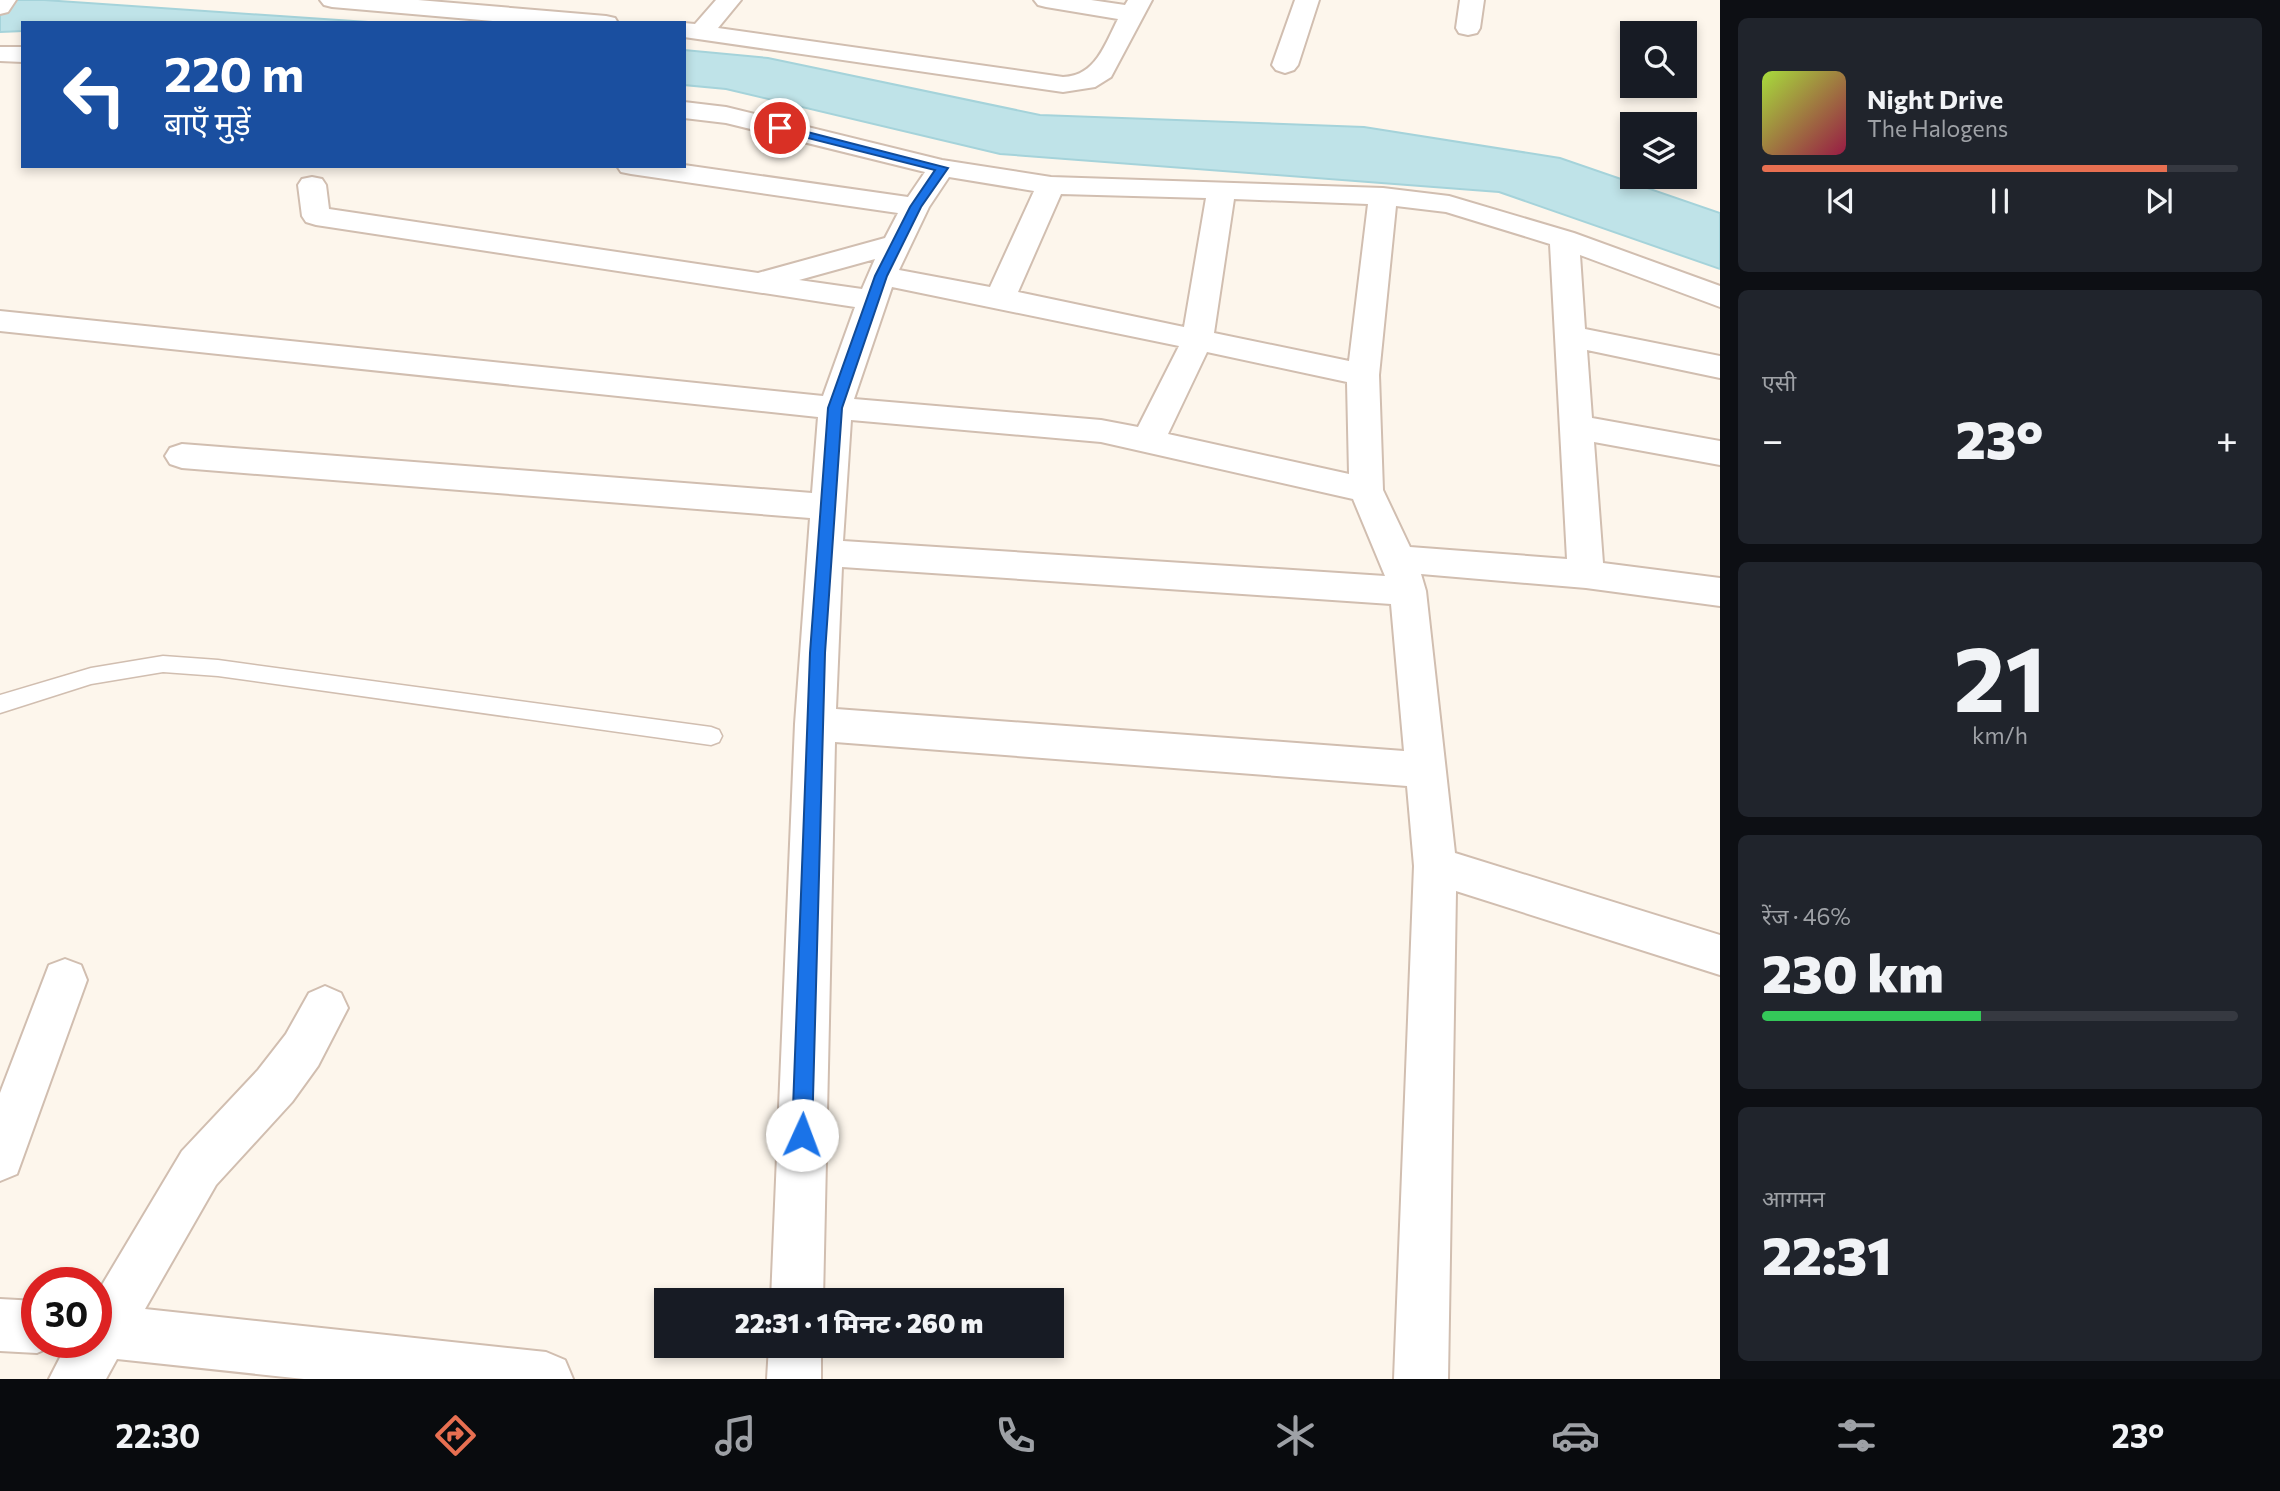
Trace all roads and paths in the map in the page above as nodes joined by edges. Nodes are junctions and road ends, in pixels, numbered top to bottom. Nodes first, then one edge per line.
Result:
1 (4, 0) edge
2 (332, 0) edge
3 (729, 0) edge
4 (1046, 0) edge
5 (1307, 0) edge
6 (1472, 0) edge
7 (384, 2) edge
8 (0, 7) edge
9 (1137, 7) edge
10 (585, 21) edge
11 (1468, 28) dead end
12 (693, 30) edge
13 (0, 54) edge
14 (21, 55) edge
15 (1285, 65) dead end
16 (686, 110) edge
17 (645, 168) edge
18 (942, 168) junction
19 (312, 185) dead end
20 (1051, 185) junction
21 (1221, 192) junction
22 (1383, 196) junction
23 (915, 207) junction
24 (1564, 239) junction
25 (883, 273) junction
26 (754, 282) junction
27 (1720, 297) edge
28 (1000, 298) junction
29 (0, 321) edge
30 (1570, 336) junction
31 (1197, 341) junction
32 (1720, 367) edge
33 (1363, 375) junction
34 (835, 408) junction
35 (1576, 427) junction
36 (1148, 441) junction
37 (1720, 453) edge
38 (182, 456) dead end
39 (1366, 490) junction
40 (827, 507) junction
41 (824, 553) junction
42 (1586, 574) junction
43 (1403, 575) junction
44 (1720, 592) edge
45 (0, 704) edge
46 (815, 723) junction
47 (711, 736) dead end
48 (1426, 770) junction
49 (1435, 866) junction
50 (1720, 955) edge
51 (65, 980) dead end
52 (325, 1009) dead end
53 (0, 1157) edge
54 (797, 1288) edge
55 (112, 1311) edge
56 (0, 1325) edge
57 (21, 1326) edge
58 (112, 1332) edge
59 (86, 1358) edge
60 (795, 1358) edge
61 (76, 1379) edge
62 (546, 1379) edge
63 (794, 1379) edge
64 (1421, 1379) edge

1 - 8 street
2 - 7 street
3 - 12 street
4 - 9 street
5 - 15 street
6 - 11 street
7 - 10 street
9 - 12 street
13 - 14 street
16 - 18 street
17 - 23 street
18 - 20 street
18 - 23 street
19 - 26 street
20 - 21 street
20 - 28 street
21 - 22 street
21 - 31 street
22 - 24 street
22 - 33 street
23 - 25 street
24 - 27 street
24 - 30 street
25 - 26 street
25 - 26 street
25 - 28 street
25 - 34 street
28 - 31 street
29 - 34 street
30 - 32 street
30 - 35 street
31 - 33 street
31 - 36 street
33 - 39 street
34 - 36 street
34 - 40 street
35 - 37 street
35 - 42 street
36 - 39 street
38 - 40 street
39 - 43 street
40 - 41 street
41 - 43 street
41 - 46 street
42 - 43 street
42 - 44 street
43 - 48 street
45 - 47 lane
46 - 48 street
46 - 54 street
48 - 49 street
49 - 50 street
49 - 64 street
51 - 53 street
52 - 55 street
56 - 57 street
58 - 62 street
59 - 61 street
60 - 63 street

